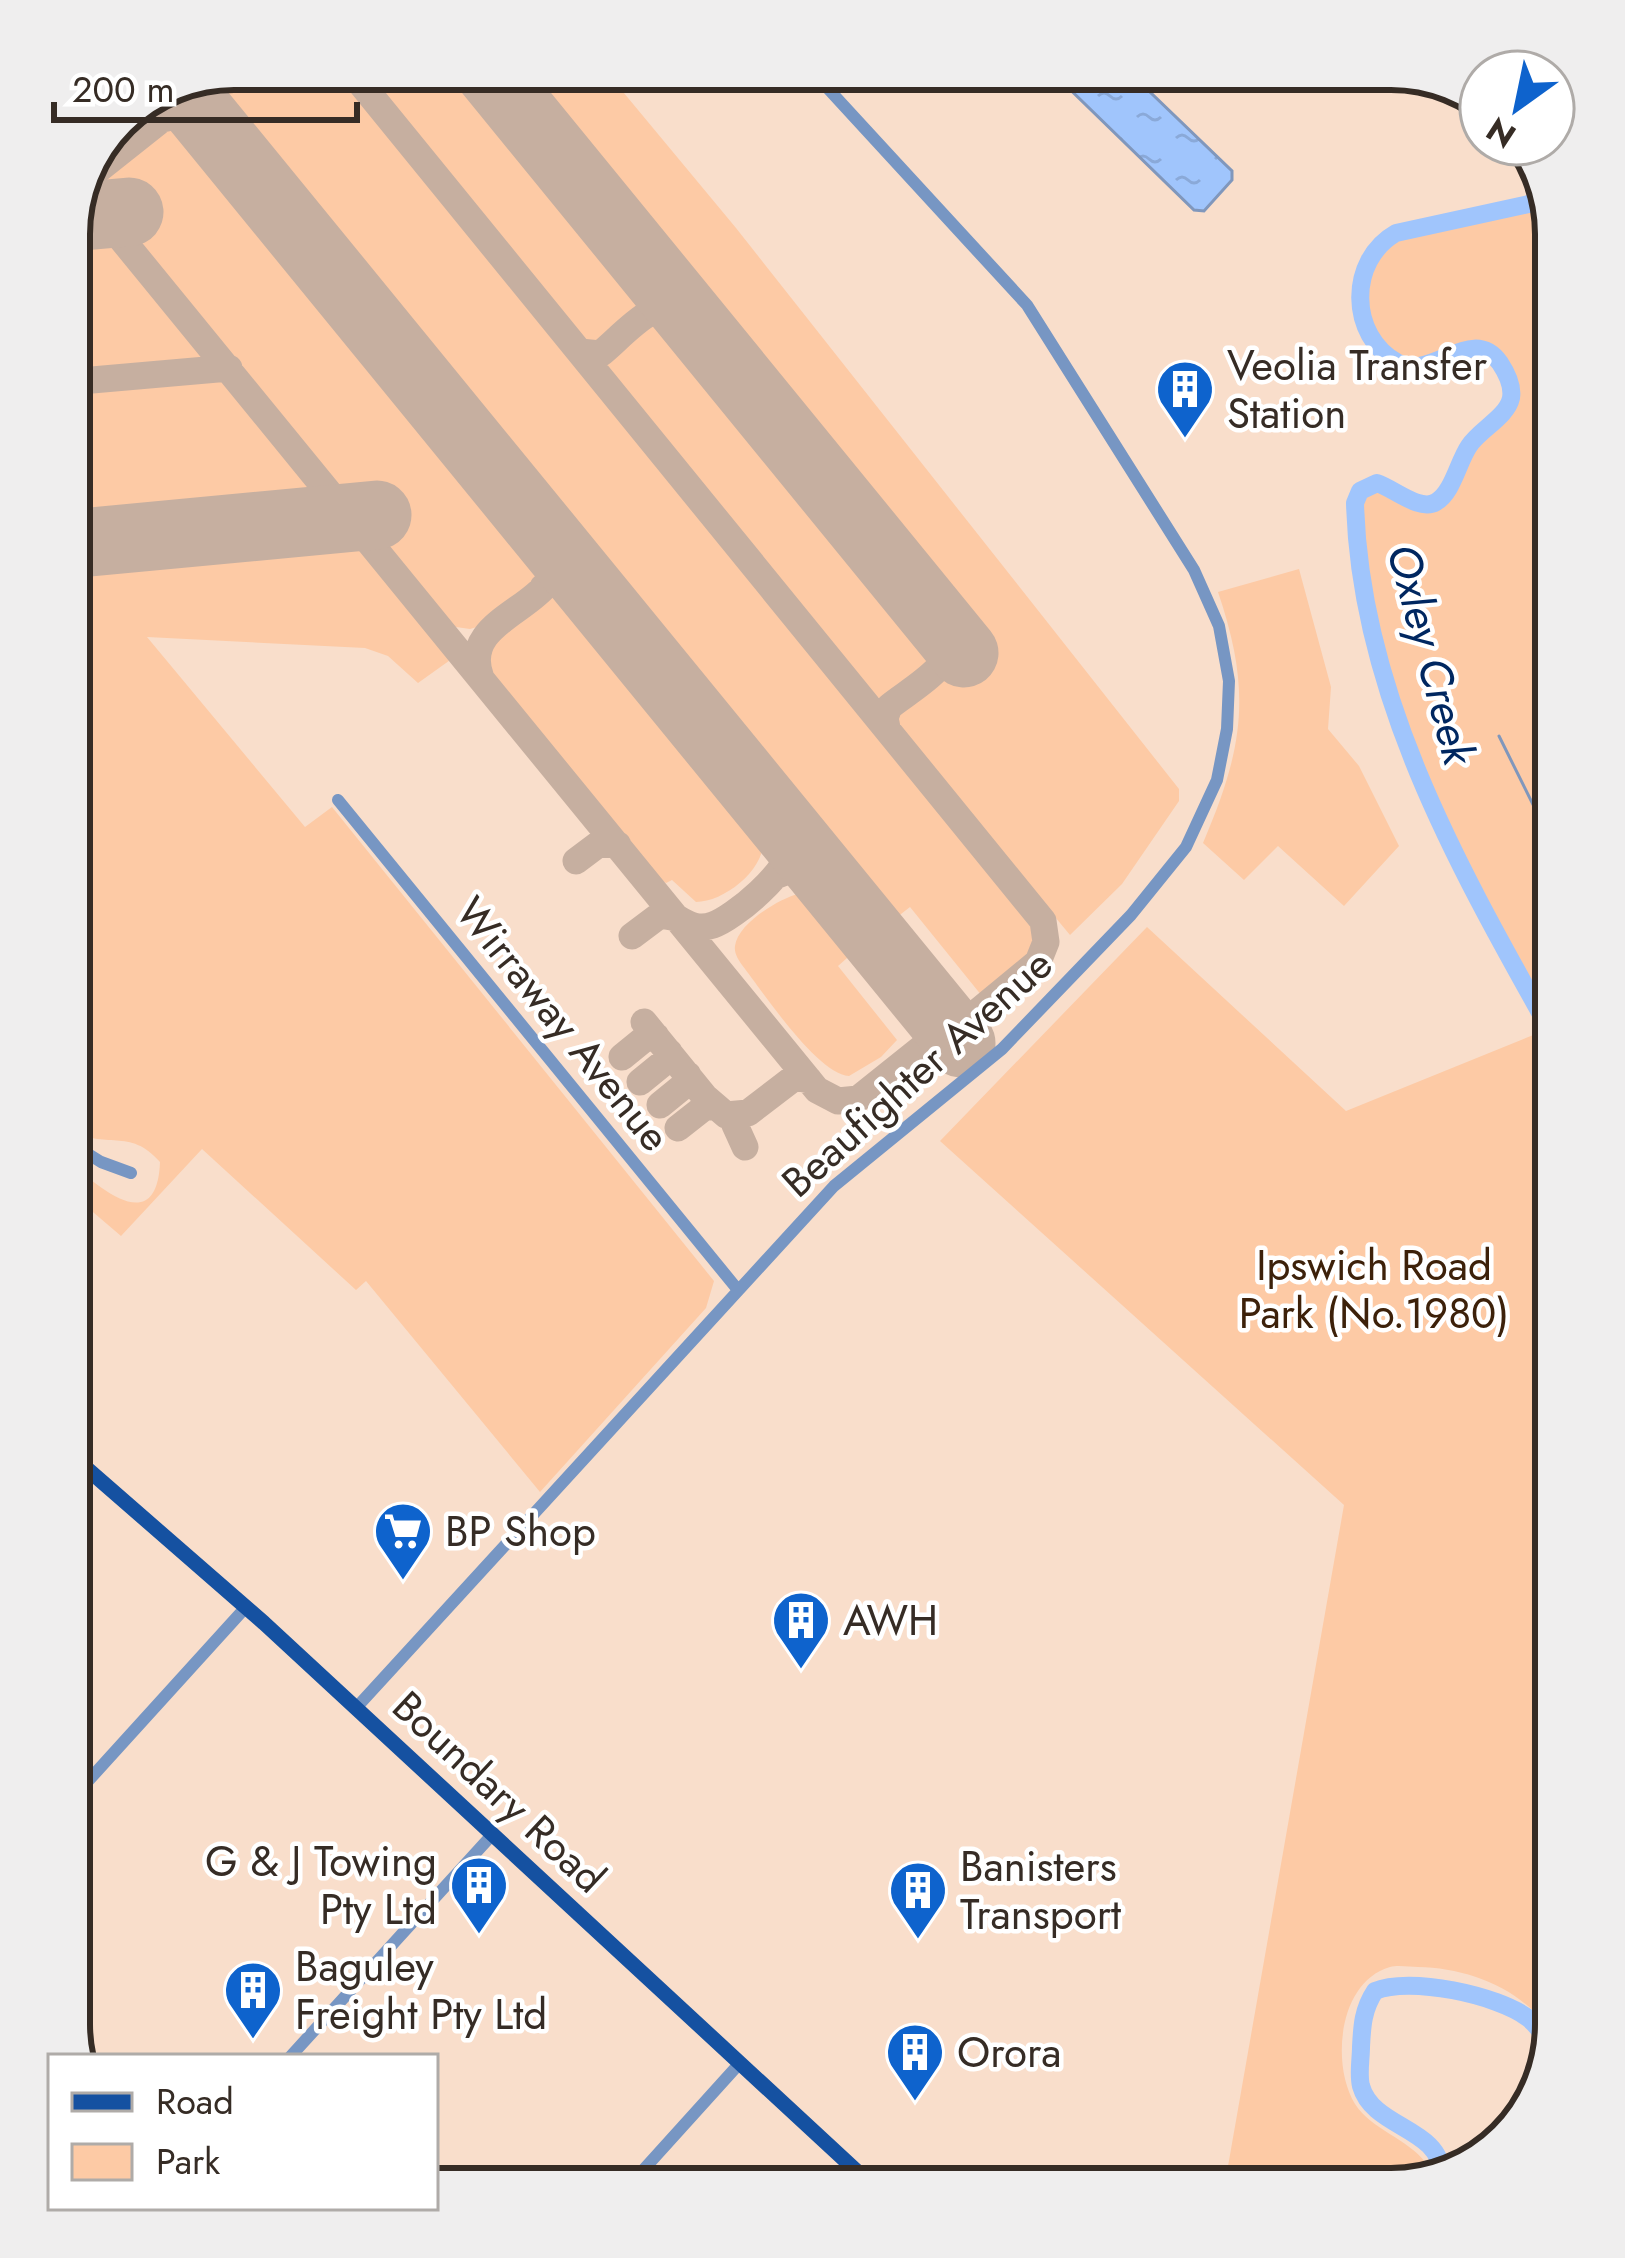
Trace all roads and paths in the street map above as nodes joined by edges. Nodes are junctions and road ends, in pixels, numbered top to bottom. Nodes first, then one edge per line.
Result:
1 (830, 90) edge
2 (338, 800) dead end
3 (90, 1155) edge
4 (130, 1173) dead end
5 (738, 1290) junction
6 (90, 1471) edge
7 (246, 1607) junction
8 (356, 1708) junction
9 (90, 1779) edge
10 (491, 1836) junction
11 (293, 2054) edge
12 (739, 2064) junction
13 (645, 2168) edge
14 (853, 2168) edge

1 - 5 street, Beaufighter Avenue
2 - 5 street, Wirraway Avenue
3 - 4 street
5 - 8 street, Beaufighter Avenue
6 - 7 main road, Boundary Road
7 - 8 main road, Boundary Road
7 - 9 street
8 - 10 main road, Boundary Road
10 - 11 street
10 - 12 main road, Boundary Road
12 - 13 street
12 - 14 main road, Boundary Road

